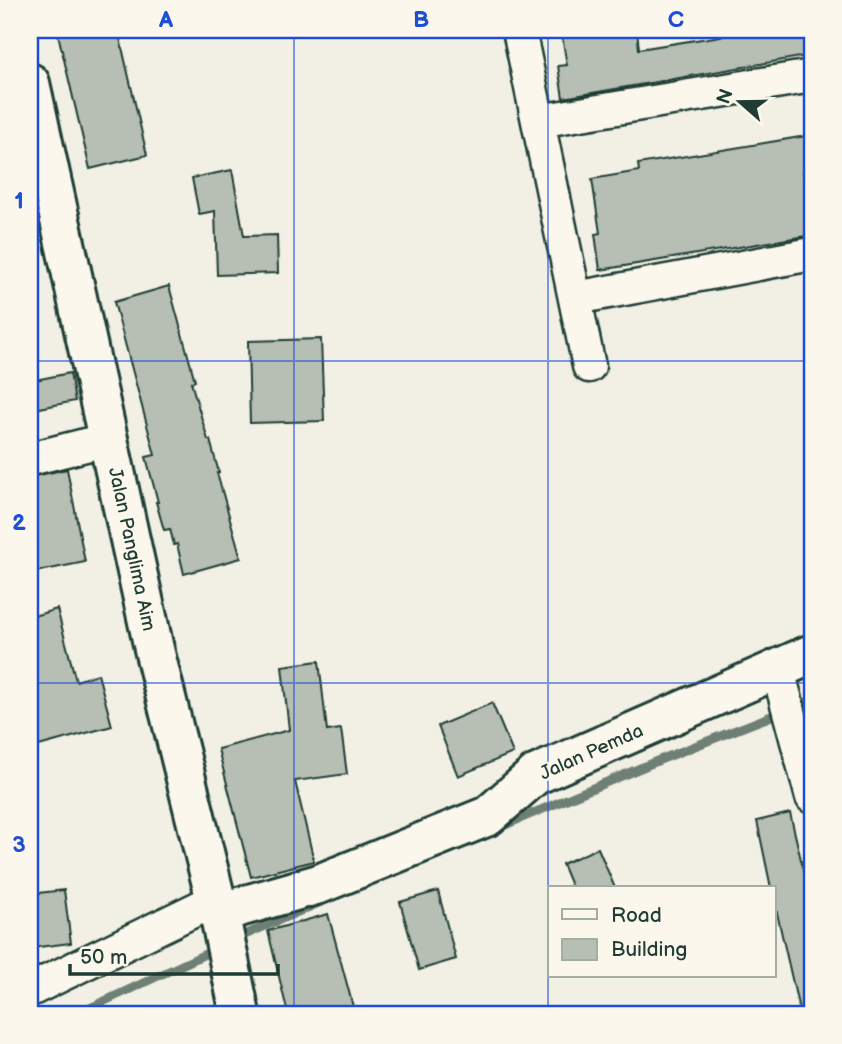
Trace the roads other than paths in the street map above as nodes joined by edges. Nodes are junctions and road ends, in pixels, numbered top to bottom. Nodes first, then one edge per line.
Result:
1 (519, 30) edge
2 (812, 76) edge
3 (30, 83) edge
4 (538, 121) junction
5 (38, 157) edge
6 (812, 254) edge
7 (576, 298) junction
8 (589, 366) dead end
9 (109, 439) junction
10 (30, 459) edge
11 (795, 661) edge
12 (812, 797) edge
13 (218, 911) junction
14 (30, 990) edge
15 (236, 997) edge

1 - 4 street
2 - 4 street
3 - 5 street, Jalan Panglima Aim
4 - 7 street
5 - 9 street, Jalan Panglima Aim
6 - 7 street
7 - 8 street
9 - 10 street
9 - 13 street, Jalan Panglima Aim
11 - 12 street
11 - 13 street, Jalan Pemda
13 - 14 street
13 - 15 street, Jalan Panglima Aim

